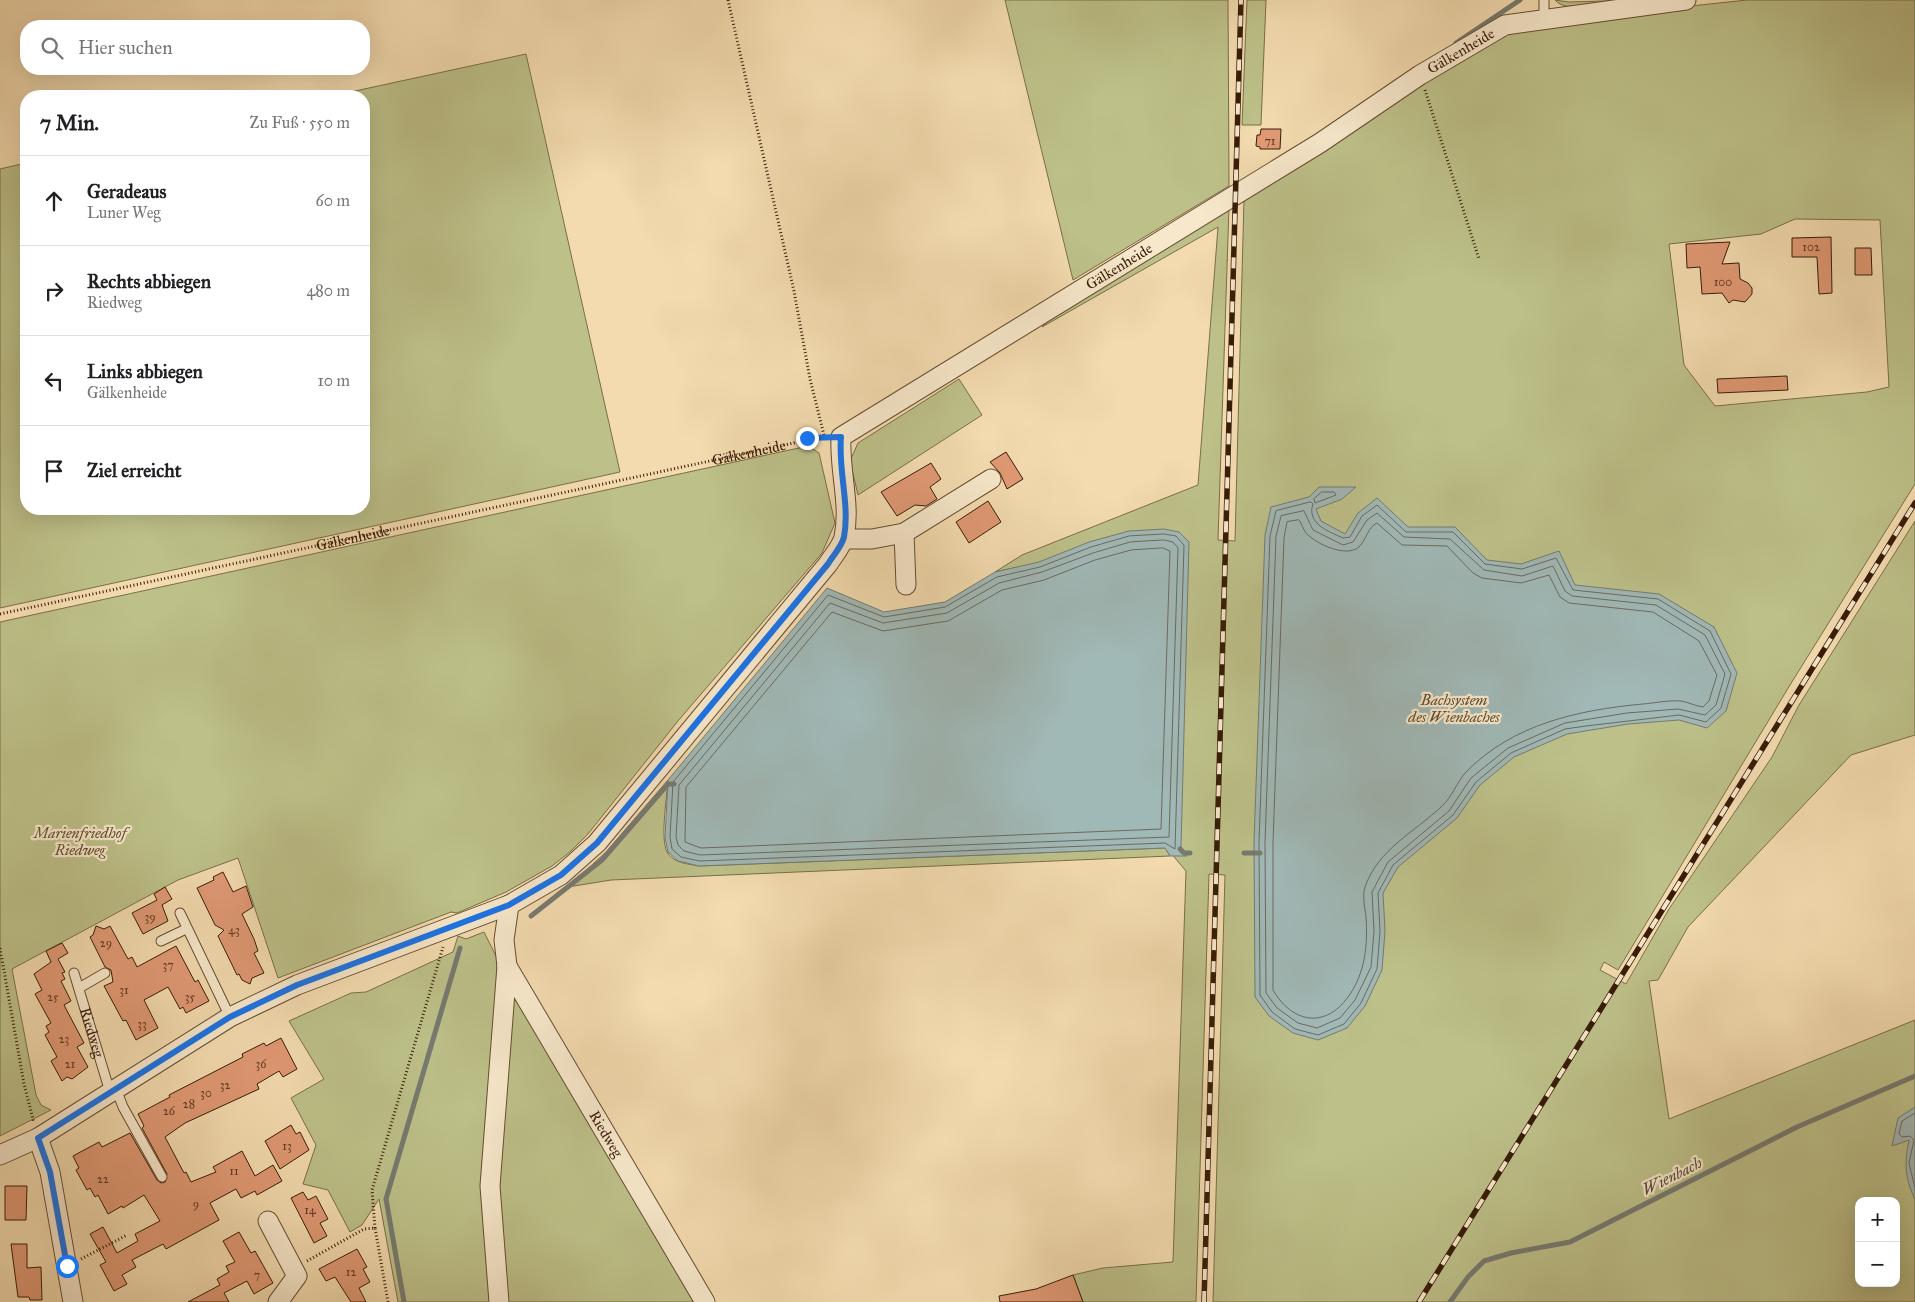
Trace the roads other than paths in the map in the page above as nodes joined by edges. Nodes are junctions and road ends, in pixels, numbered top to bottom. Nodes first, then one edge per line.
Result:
1 (1686, 0) edge
2 (1544, 9) edge
3 (991, 480) dead end
4 (904, 533) junction
5 (844, 539) junction
6 (906, 585) dead end
7 (509, 905) junction
8 (180, 913) dead end
9 (484, 914) junction
10 (186, 929) junction
11 (504, 940) junction
12 (161, 941) dead end
13 (507, 966) junction
14 (74, 974) dead end
15 (105, 974) dead end
16 (79, 988) junction
17 (230, 1017) junction
18 (113, 1091) junction
19 (38, 1138) junction
20 (0, 1155) edge
21 (162, 1177) dead end
22 (268, 1221) dead end
23 (283, 1300) edge
24 (73, 1302) edge
25 (499, 1302) edge
26 (705, 1302) edge

1 - 2 street, Gälkenheide
2 - 5 street, Gälkenheide
3 - 4 street
4 - 5 street
4 - 6 street
5 - 7 street
7 - 9 street
7 - 11 street, Riedweg
8 - 10 lane
9 - 11 street
9 - 17 street
10 - 12 lane
10 - 17 lane
11 - 13 street, Riedweg
13 - 25 street, Riedweg
13 - 26 street, Riedweg
14 - 16 lane, Riedweg
15 - 16 lane
16 - 18 lane, Riedweg
17 - 18 street
18 - 19 street
18 - 21 lane, Riedweg
19 - 20 street
19 - 24 street
22 - 23 street

